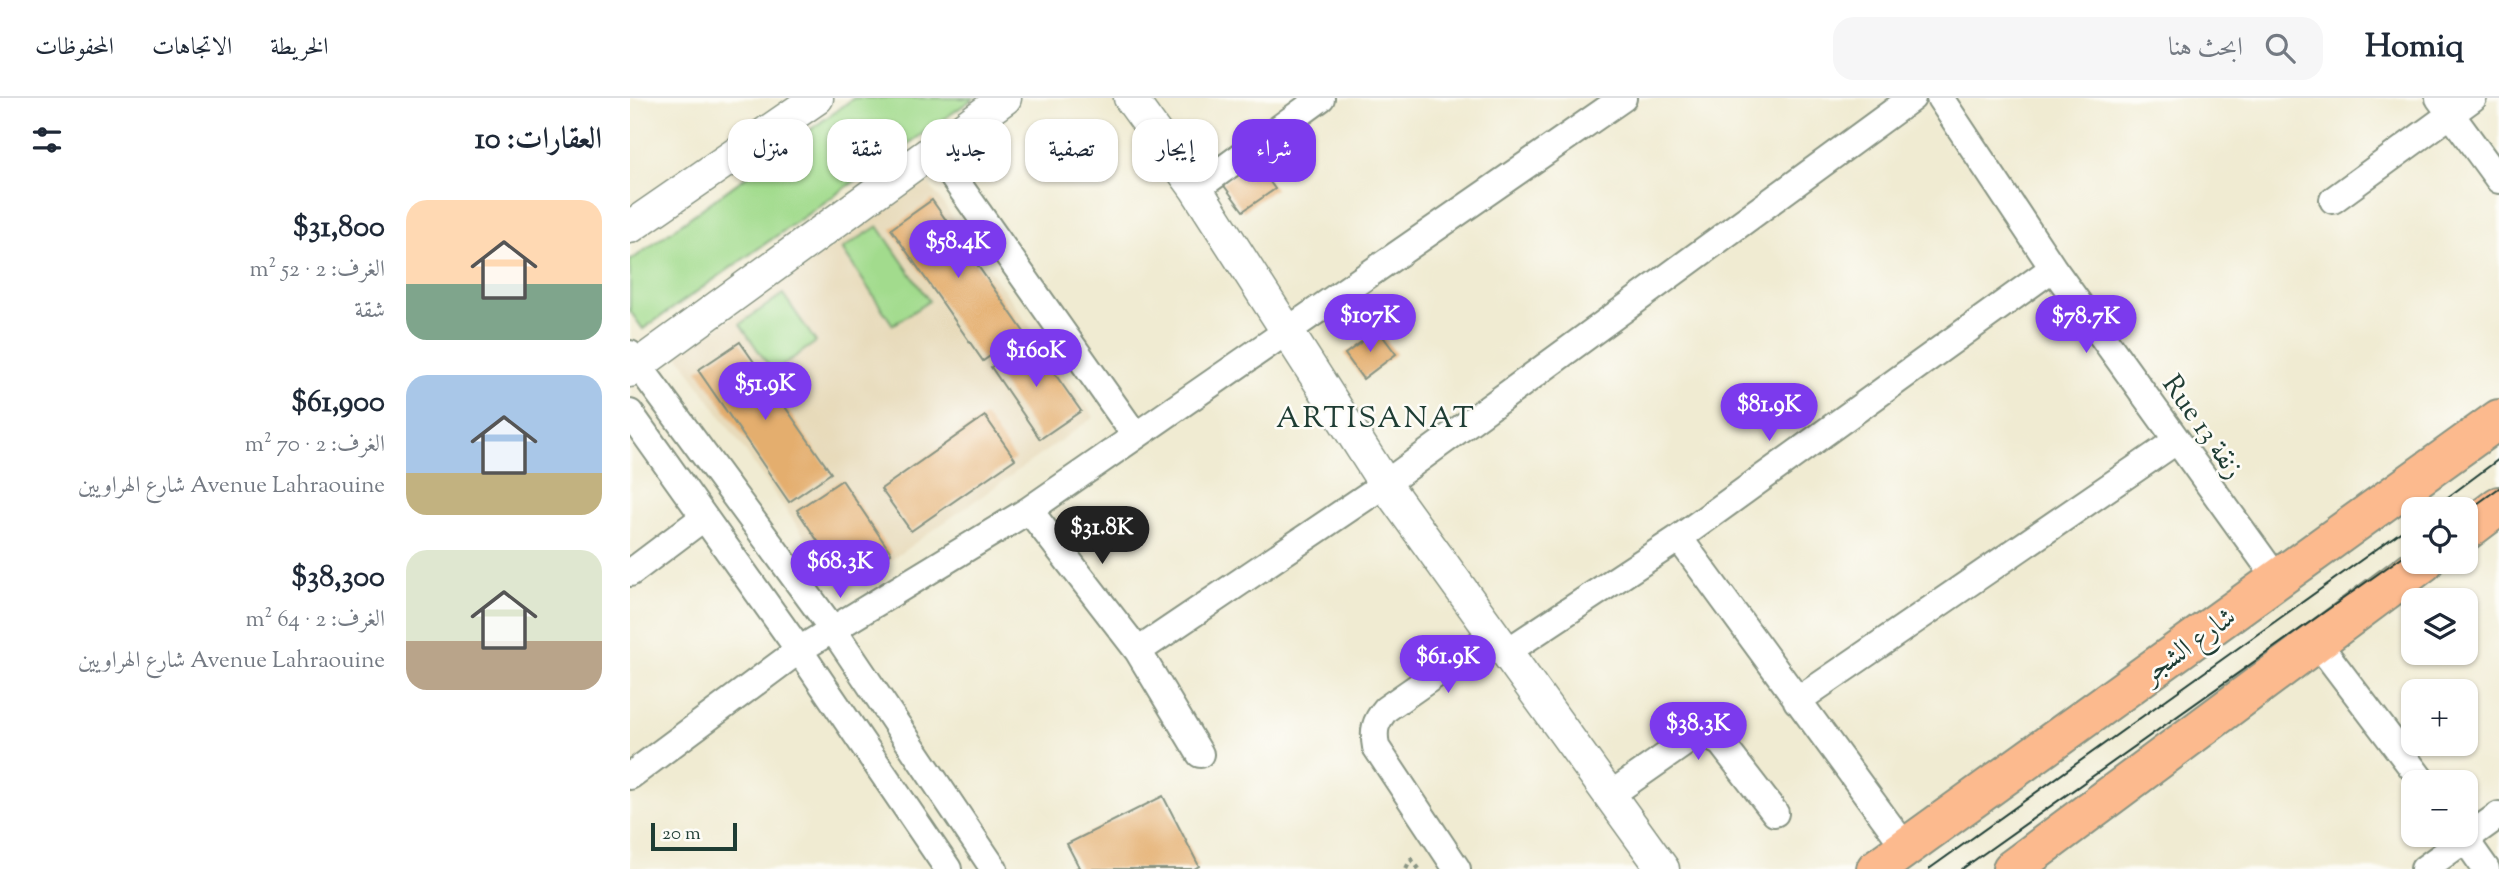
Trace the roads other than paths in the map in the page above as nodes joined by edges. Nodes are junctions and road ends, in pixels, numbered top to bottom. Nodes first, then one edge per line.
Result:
1 (817, 98) edge
2 (1005, 98) edge
3 (1130, 98) edge
4 (1321, 98) edge
5 (1623, 98) edge
6 (1912, 98) edge
7 (1940, 98) edge
8 (2473, 98) edge
9 (2445, 106) edge
10 (976, 119) edge
11 (921, 159) edge
12 (2499, 180) edge
13 (957, 182) edge
14 (1196, 189) junction
15 (2333, 200) dead end
16 (630, 227) edge
17 (2053, 268) junction
18 (1287, 330) junction
19 (633, 363) edge
20 (630, 413) edge
21 (2499, 419) edge
22 (1135, 435) junction
23 (2176, 441) junction
24 (1385, 484) junction
25 (2499, 506) edge
26 (1029, 510) junction
27 (703, 518) junction
28 (2478, 522) edge
29 (1679, 538) junction
30 (630, 573) edge
31 (2408, 574) edge
32 (2277, 579) junction
33 (834, 631) junction
34 (1502, 642) junction
35 (2317, 642) junction
36 (799, 650) junction
37 (1138, 651) junction
38 (1797, 701) junction
39 (1200, 754) dead end
40 (2414, 770) edge
41 (630, 776) edge
42 (1610, 795) junction
43 (1774, 813) dead end
44 (2499, 815) edge
45 (2478, 828) edge
46 (2452, 847) edge
47 (2471, 847) edge
48 (1891, 859) edge
49 (948, 869) edge
50 (994, 869) edge
51 (1457, 869) edge
52 (1662, 869) edge
53 (2012, 869) edge
54 (2424, 869) edge
55 (2486, 869) edge

1 - 16 street
2 - 10 street
3 - 14 street
4 - 14 street
5 - 18 street
6 - 24 street
7 - 17 street, Rue 13 زنقة
8 - 9 street
9 - 12 street
9 - 15 street
11 - 19 street
13 - 22 street
14 - 18 street
17 - 23 street, Rue 13 زنقة
17 - 29 street
18 - 22 street
18 - 24 street
19 - 33 street
20 - 27 street
21 - 32 main road, شارع الشجر
22 - 26 street
23 - 32 street, Rue 13 زنقة
23 - 38 street
24 - 34 street
24 - 37 street
25 - 28 main road
26 - 33 street
26 - 37 street
27 - 30 street
27 - 36 street
29 - 34 street
29 - 38 street
31 - 35 main road
32 - 48 main road, شارع الشجر
33 - 36 street
33 - 50 street
34 - 42 street
34 - 51 street
35 - 40 street
35 - 53 main road
36 - 41 street
36 - 49 street
37 - 39 street
38 - 48 street
42 - 43 street
42 - 52 street
44 - 45 street
46 - 54 street
47 - 55 street

